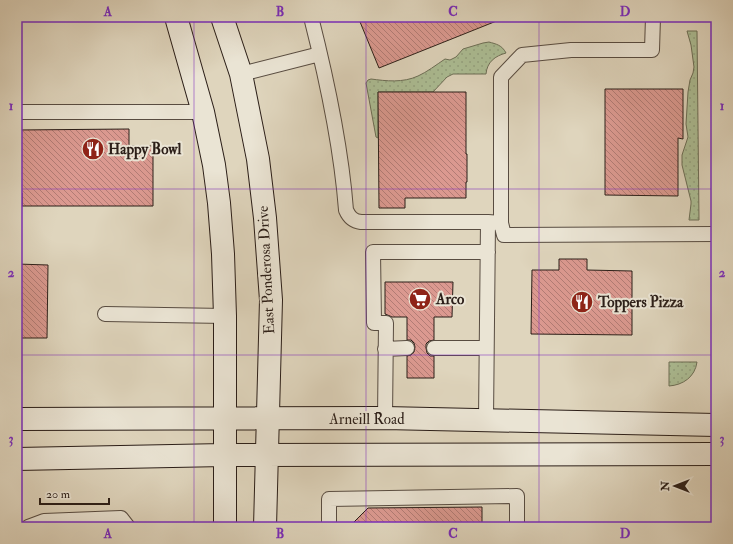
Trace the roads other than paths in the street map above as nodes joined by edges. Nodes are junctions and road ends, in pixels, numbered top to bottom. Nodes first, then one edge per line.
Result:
1 (176, 17) edge
2 (222, 17) edge
3 (311, 17) edge
4 (653, 17) edge
5 (320, 54) junction
6 (241, 74) junction
7 (17, 112) edge
8 (203, 112) junction
9 (495, 222) junction
10 (716, 234) edge
11 (488, 252) junction
12 (105, 314) dead end
13 (225, 316) junction
14 (407, 348) dead end
15 (434, 348) dead end
16 (486, 348) junction
17 (385, 349) junction
18 (225, 418) junction
19 (385, 418) junction
20 (17, 419) edge
21 (268, 419) junction
22 (486, 420) junction
23 (716, 425) edge
24 (716, 454) edge
25 (224, 455) junction
26 (266, 455) junction
27 (17, 459) edge
28 (28, 527) edge
29 (128, 527) edge
30 (225, 527) edge
31 (265, 527) edge
32 (329, 527) edge
33 (517, 527) edge

1 - 8 main road
2 - 6 main road, East Ponderosa Drive
3 - 5 lane
4 - 9 lane
5 - 6 lane
5 - 9 lane
6 - 21 main road, East Ponderosa Drive
7 - 8 lane
8 - 13 main road
9 - 10 lane
9 - 11 lane
11 - 16 lane
11 - 17 lane
12 - 13 lane
13 - 18 main road
14 - 17 lane
15 - 16 lane
16 - 22 lane
17 - 19 lane
18 - 20 main road, Arneill Road
18 - 21 main road, Arneill Road
18 - 25 main road
19 - 21 main road, Arneill Road
19 - 22 main road, Arneill Road
21 - 26 main road, East Ponderosa Drive
22 - 23 main road, Arneill Road
24 - 26 main road
25 - 26 main road
25 - 27 main road
25 - 30 main road
26 - 31 main road, East Ponderosa Drive
28 - 29 lane
32 - 33 lane

